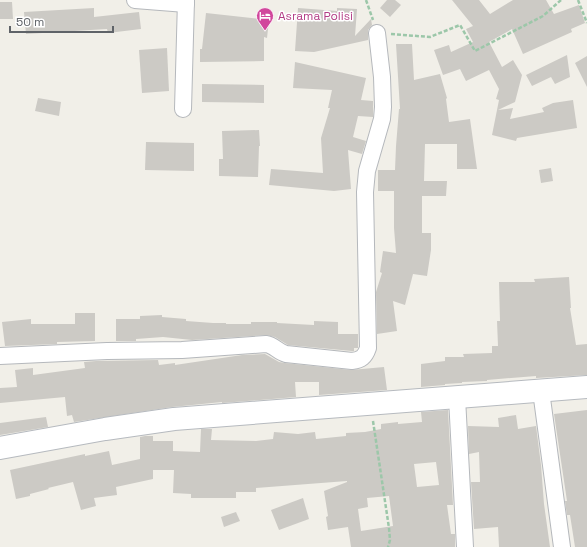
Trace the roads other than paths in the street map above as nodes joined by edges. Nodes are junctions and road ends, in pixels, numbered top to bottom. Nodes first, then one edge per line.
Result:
1 (135, 0) edge
2 (186, 2) edge
3 (377, 33) road end
4 (183, 109) dead end
5 (0, 356) edge
6 (587, 387) edge
7 (541, 391) junction
8 (457, 398) junction
9 (0, 448) edge
10 (465, 547) edge
11 (562, 547) edge

1 - 2 street
2 - 4 street
3 - 5 street
6 - 7 main road
7 - 8 main road
7 - 11 street
8 - 9 main road
8 - 10 street

